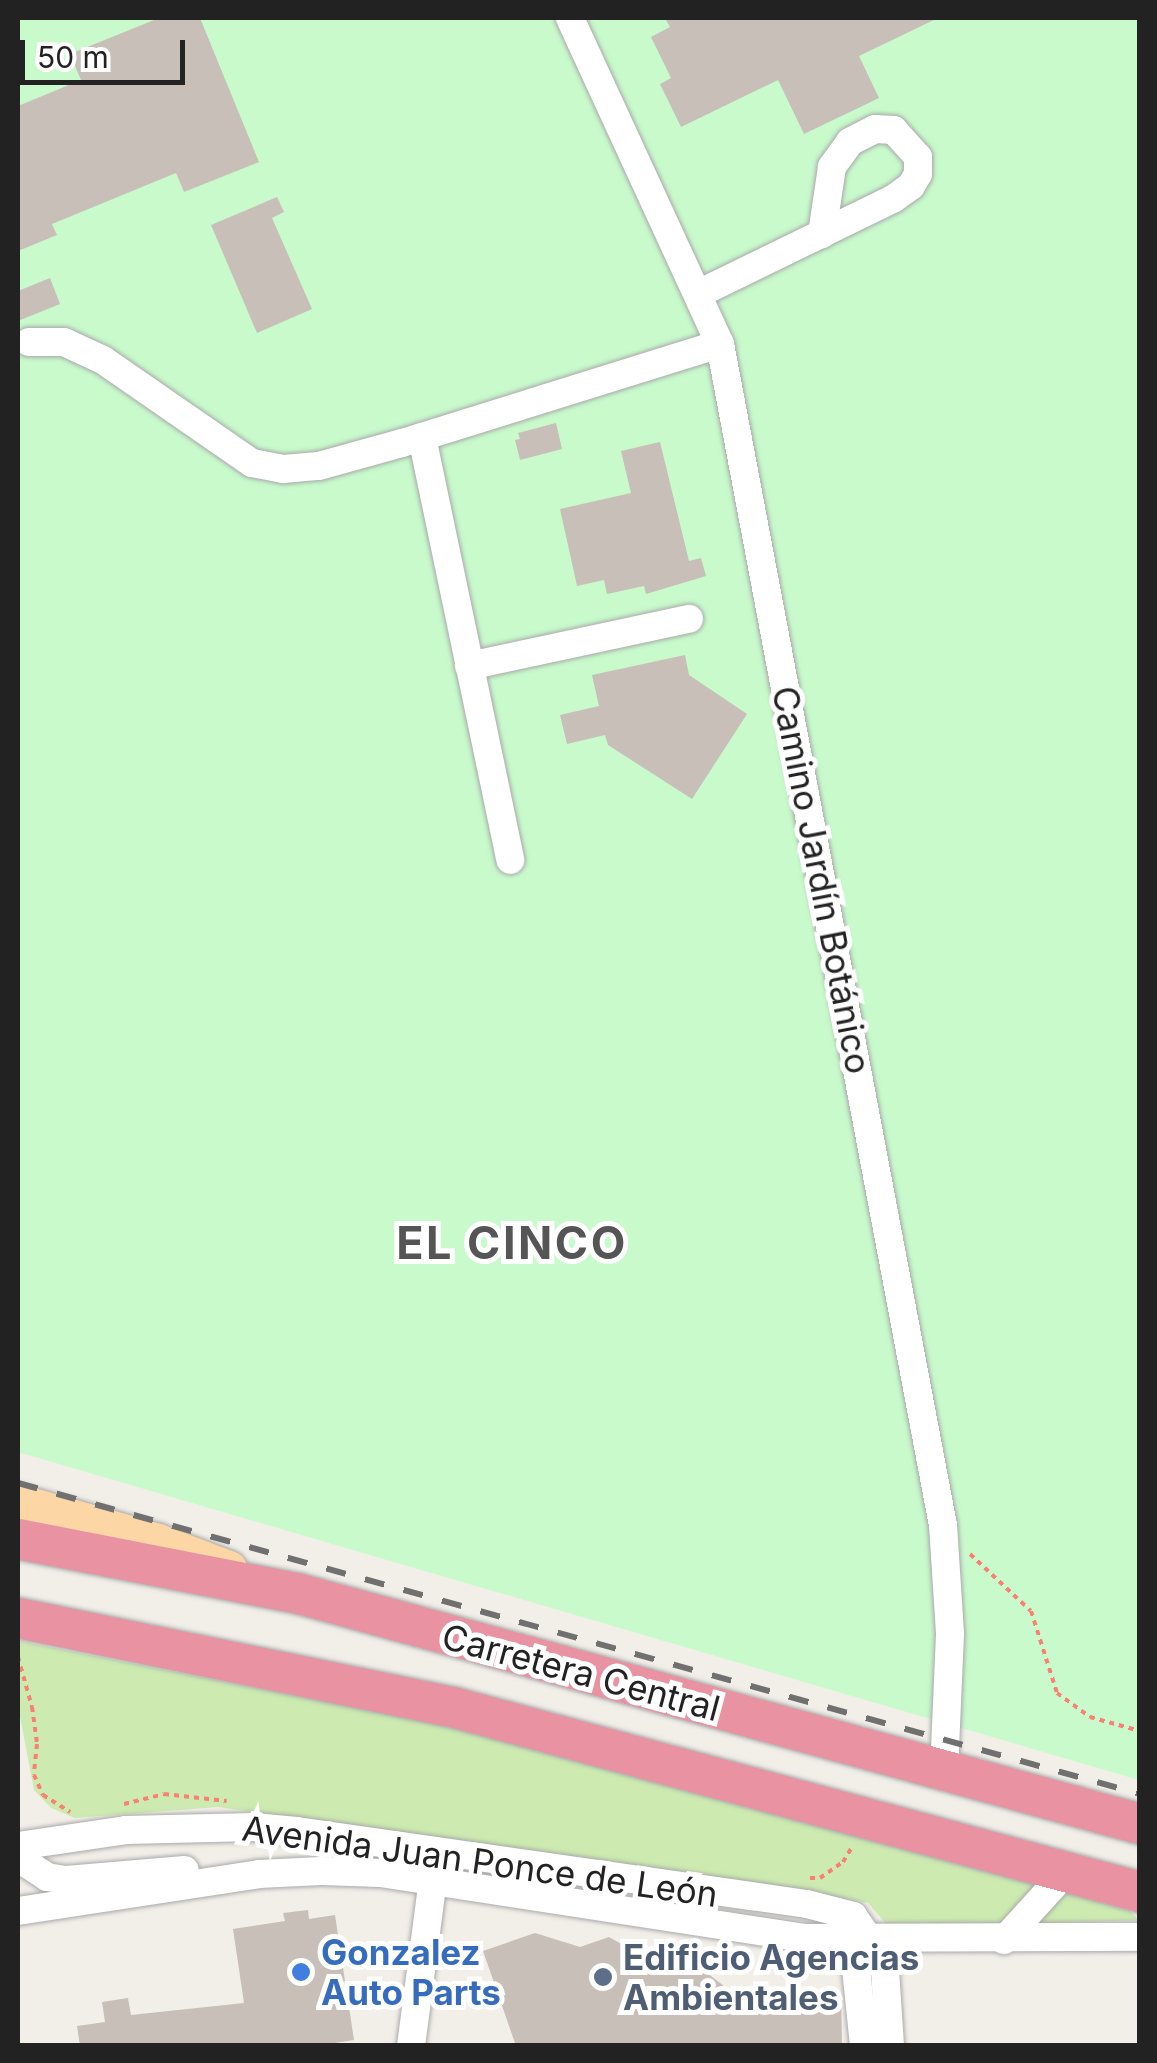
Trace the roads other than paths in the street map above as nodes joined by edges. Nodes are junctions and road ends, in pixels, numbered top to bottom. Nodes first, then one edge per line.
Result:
1 (570, 18) edge
2 (822, 234) dead end
3 (700, 293) junction
4 (28, 342) dead end
5 (720, 344) junction
6 (422, 437) junction
7 (689, 619) dead end
8 (470, 666) junction
9 (510, 860) dead end
10 (18, 1501) edge
11 (18, 1538) edge
12 (300, 1594) junction
13 (18, 1618) edge
14 (944, 1773) junction
15 (1140, 1824) edge
16 (18, 1846) edge
17 (18, 1858) edge
18 (435, 1868) junction
19 (1065, 1873) junction
20 (258, 1874) junction
21 (1140, 1892) edge
22 (18, 1910) edge
23 (1140, 1937) edge
24 (869, 1940) junction
25 (1004, 1940) junction
26 (411, 2046) edge
27 (864, 2046) edge
28 (890, 2046) edge

1 - 3 street, Camino Jardín Botánico
2 - 3 street
3 - 5 street, Camino Jardín Botánico
4 - 6 street
5 - 6 street
5 - 14 street, Camino Jardín Botánico
6 - 8 street
7 - 8 street
8 - 9 street
10 - 12 main road
11 - 12 highway, Carretera Central
12 - 14 highway, Carretera Central
13 - 19 highway, Carretera Central
14 - 15 highway, Carretera Central
16 - 18 street, Avenida Juan Ponce de León
17 - 20 street
18 - 20 street, Avenida Juan Ponce de León
18 - 24 street, Avenida Juan Ponce de León
18 - 26 street
19 - 21 highway, Carretera Central
19 - 25 street
20 - 22 street, Avenida Juan Ponce de León
23 - 25 street, Avenida Juan Ponce de León
24 - 25 street, Avenida Juan Ponce de León
24 - 27 street
24 - 28 street

